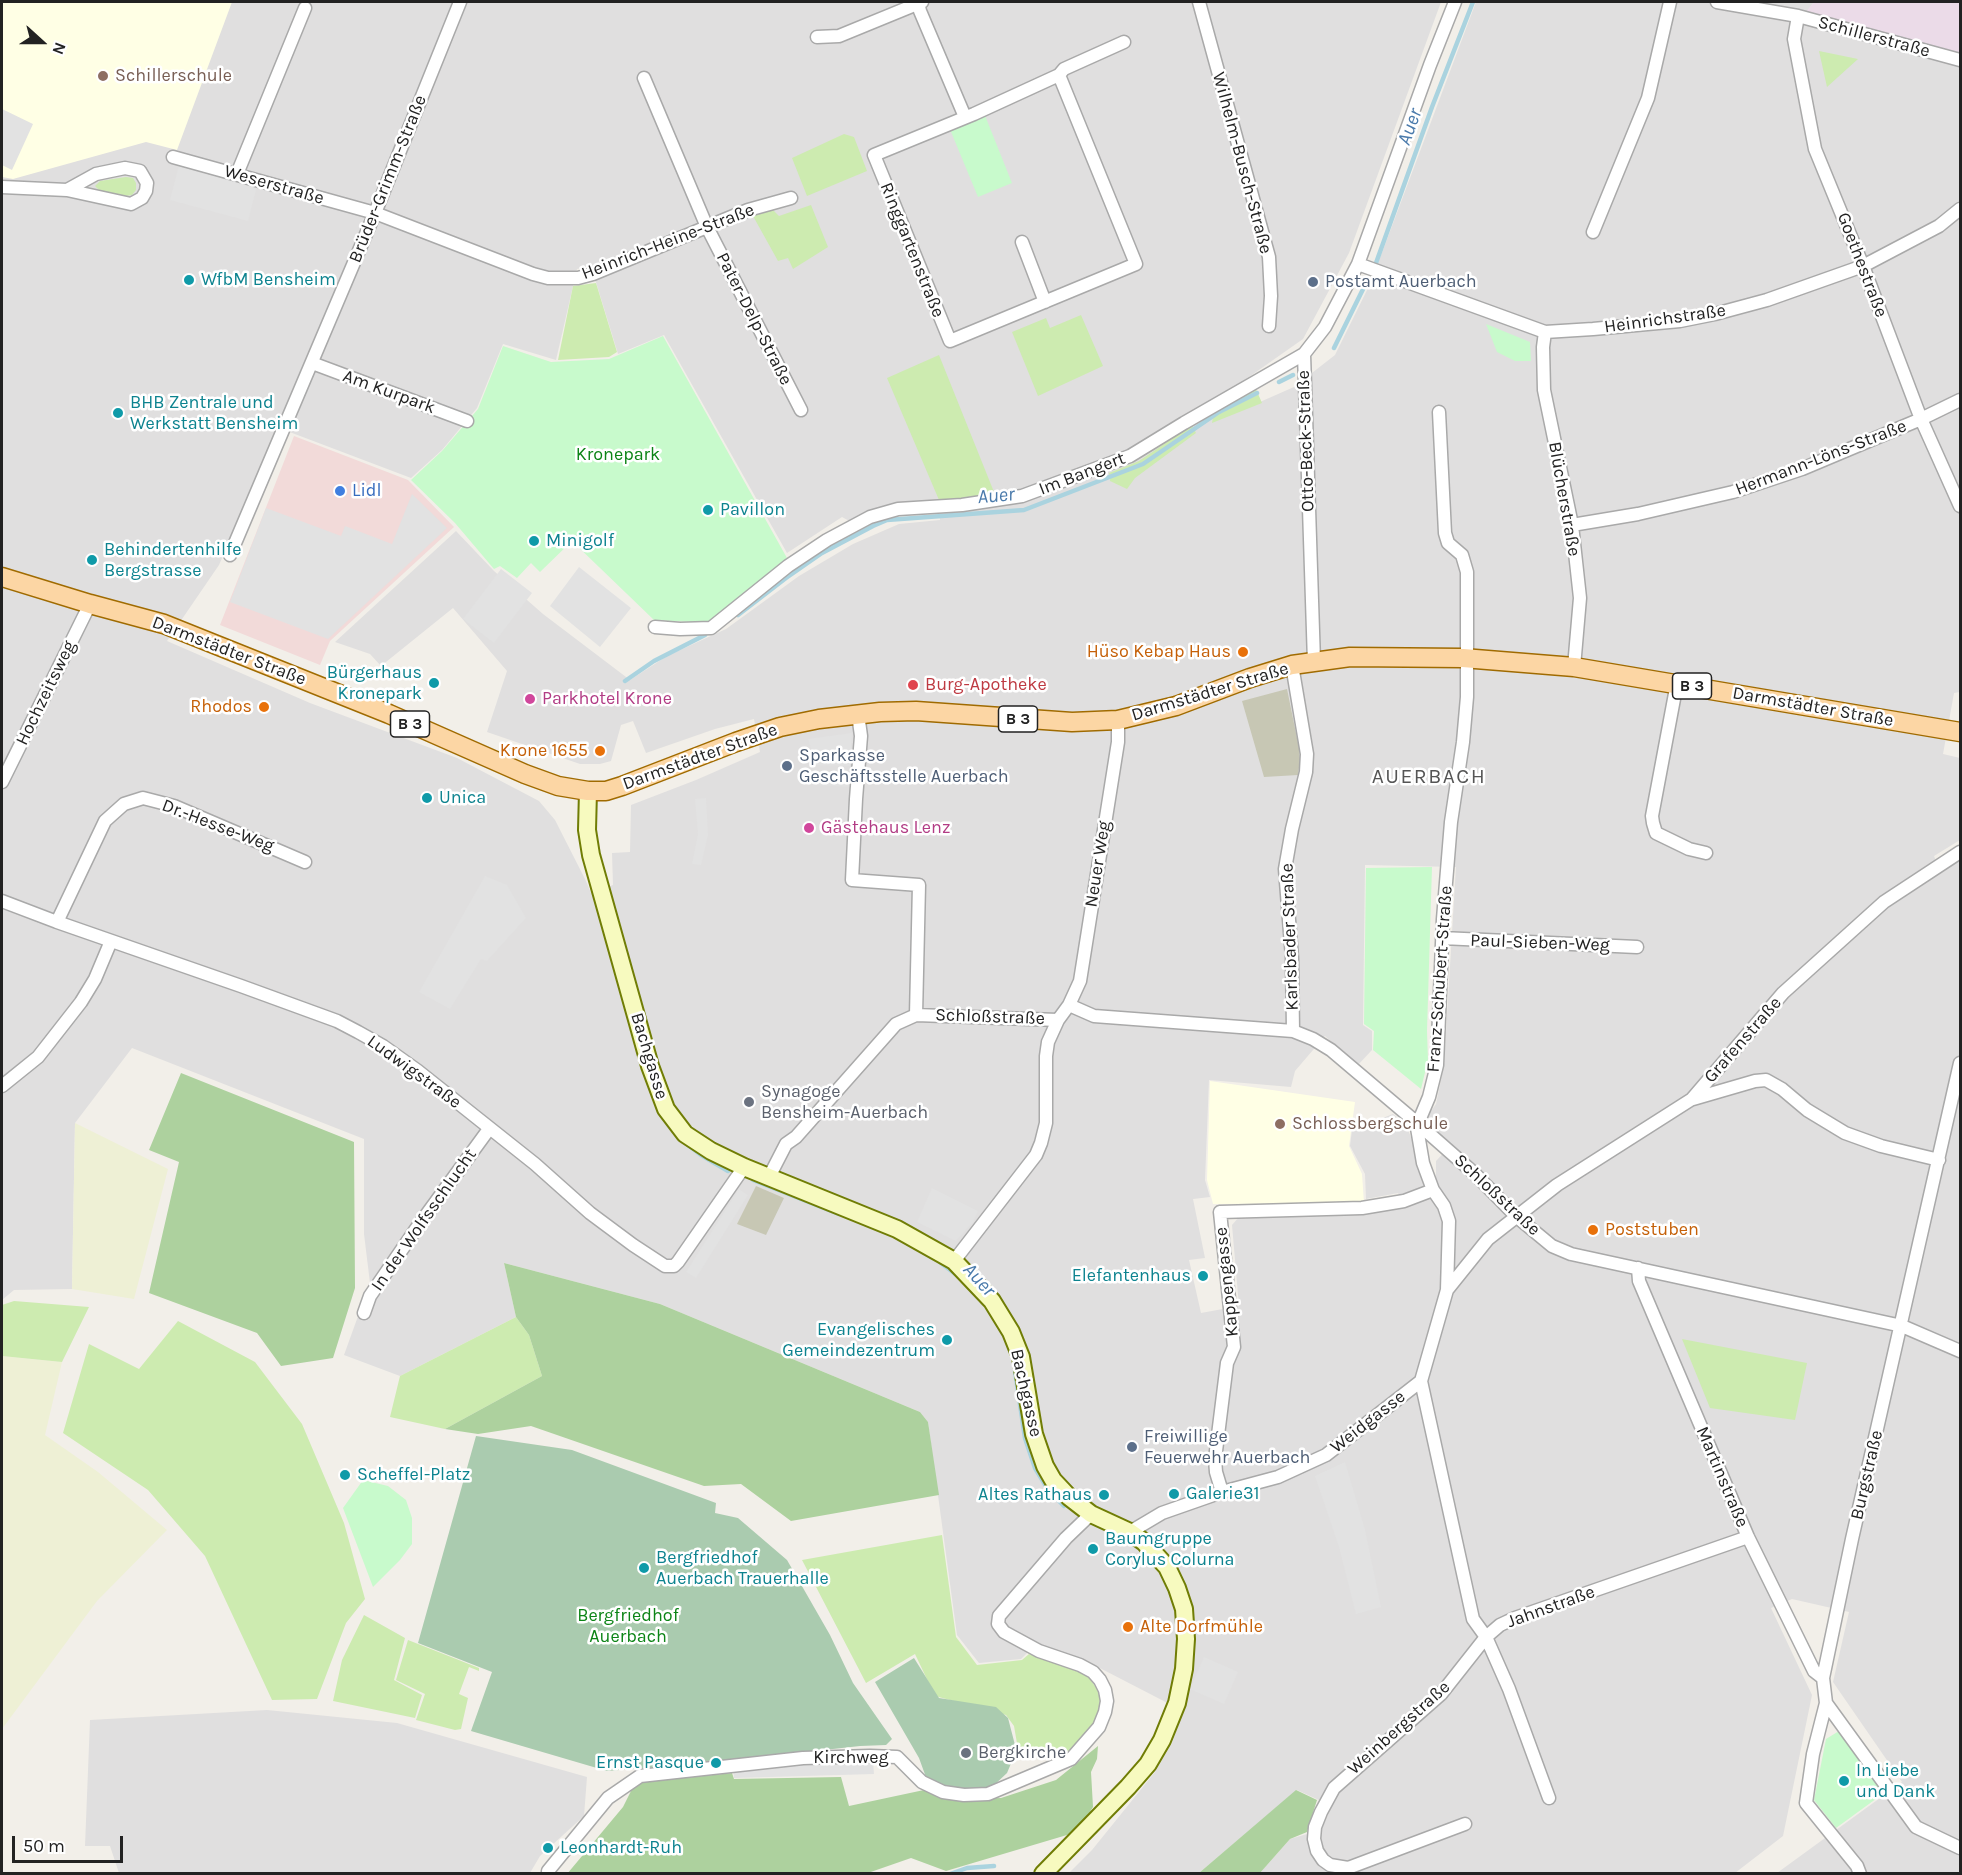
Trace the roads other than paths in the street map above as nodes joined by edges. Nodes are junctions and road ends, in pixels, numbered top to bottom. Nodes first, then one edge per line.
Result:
1 (460, 2) edge
2 (920, 2) edge
3 (1198, 2) edge
4 (1455, 2) edge
5 (1670, 2) edge
6 (1717, 2) edge
7 (305, 8) dead end
8 (1798, 16) junction
9 (817, 37) dead end
10 (1124, 42) dead end
11 (1960, 60) edge
12 (1059, 75) junction
13 (644, 78) dead end
14 (965, 117) junction
15 (173, 157) dead end
16 (237, 174) junction
17 (2, 187) edge
18 (67, 190) junction
19 (791, 198) dead end
20 (1960, 209) edge
21 (375, 213) junction
22 (707, 227) junction
23 (1593, 232) dead end
24 (1022, 243) dead end
25 (1358, 264) junction
26 (1863, 266) junction
27 (1045, 302) junction
28 (1269, 326) dead end
29 (1545, 332) junction
30 (1304, 354) junction
31 (312, 363) junction
32 (1960, 400) edge
33 (801, 410) dead end
34 (1439, 412) dead end
35 (1921, 419) junction
36 (467, 421) dead end
37 (1960, 506) edge
38 (1572, 525) junction
39 (231, 555) dead end
40 (2, 577) edge
41 (90, 604) junction
42 (655, 627) dead end
43 (1466, 658) junction
44 (1314, 662) junction
45 (1292, 665) junction
46 (1574, 667) junction
47 (1677, 683) junction
48 (858, 714) junction
49 (1118, 720) junction
50 (1960, 732) edge
51 (2, 782) edge
52 (588, 791) junction
53 (1960, 852) edge
54 (1706, 853) dead end
55 (306, 862) dead end
56 (2, 901) edge
57 (57, 922) junction
58 (1442, 938) junction
59 (111, 941) junction
60 (1637, 946) dead end
61 (1069, 1005) junction
62 (916, 1015) junction
63 (1058, 1020) junction
64 (1293, 1031) junction
65 (1960, 1063) edge
66 (2, 1086) edge
67 (1692, 1099) junction
68 (1416, 1122) junction
69 (489, 1129) junction
70 (1939, 1160) junction
71 (744, 1167) junction
72 (769, 1177) junction
73 (1434, 1190) junction
74 (1517, 1217) junction
75 (954, 1261) junction
76 (1638, 1268) junction
77 (1447, 1290) junction
78 (364, 1313) dead end
79 (1902, 1326) junction
80 (1960, 1351) edge
81 (1421, 1381) junction
82 (1222, 1492) junction
83 (1091, 1514) junction
84 (1130, 1532) junction
85 (1748, 1537) junction
86 (1486, 1637) junction
87 (1823, 1678) junction
88 (1826, 1703) junction
89 (1549, 1798) dead end
90 (1465, 1824) dead end
91 (1960, 1848) edge
92 (548, 1871) dead end
93 (1043, 1874) edge
94 (1860, 1874) edge

1 - 21 street, Brüder-Grimm-Straße
2 - 9 street
2 - 14 street
3 - 28 street, Wilhelm-Busch-Straße
4 - 25 street, Otto-Beck-Straße
5 - 23 street
6 - 8 street, Schillerstraße
7 - 16 street
8 - 11 street, Schillerstraße
8 - 26 street, Goethestraße
10 - 12 street, Ringgartenstraße
12 - 14 street, Ringgartenstraße
12 - 27 street, Ringgartenstraße
13 - 22 street, Pater-Delp-Straße
14 - 27 street, Ringgartenstraße
15 - 16 street, Weserstraße
16 - 21 street, Weserstraße
17 - 18 street
18 - 18 street
19 - 22 street, Heinrich-Heine-Straße
20 - 26 street, Heinrichstraße
21 - 22 street, Heinrich-Heine-Straße
21 - 31 street, Brüder-Grimm-Straße
22 - 33 street, Pater-Delp-Straße
24 - 27 street
25 - 29 street, Heinrichstraße
25 - 30 street, Otto-Beck-Straße
26 - 29 street, Heinrichstraße
26 - 35 street, Goethestraße
29 - 38 street, Blücherstraße
30 - 42 street, Im Bangert
30 - 44 street, Otto-Beck-Straße
31 - 36 street, Am Kurpark
31 - 39 street, Brüder-Grimm-Straße
32 - 35 street, Hermann-Löns-Straße
34 - 43 street, Franz-Schubert-Straße
35 - 37 street, Goethestraße
35 - 38 street, Hermann-Löns-Straße
38 - 46 street, Blücherstraße
40 - 41 main road, Darmstädter Straße / B 3
41 - 51 street, Hochzeitsweg
41 - 52 main road, Darmstädter Straße / B 3
43 - 44 main road, Darmstädter Straße / B 3
43 - 46 main road, Darmstädter Straße / B 3
43 - 58 street, Franz-Schubert-Straße
44 - 45 main road, Darmstädter Straße / B 3
45 - 49 main road, Darmstädter Straße / B 3
45 - 64 street, Karlsbader Straße
46 - 47 main road, Darmstädter Straße / B 3
47 - 50 main road, Darmstädter Straße / B 3
47 - 54 street
48 - 49 main road, Darmstädter Straße / B 3
48 - 52 main road, Darmstädter Straße / B 3
48 - 62 street
49 - 61 street, Neuer Weg
52 - 71 main road, Bachgasse
53 - 67 street, Grafenstraße
55 - 57 street, Dr.-Hesse-Weg
56 - 57 street, Ludwigstraße
57 - 59 street, Ludwigstraße
58 - 60 street, Paul-Sieben-Weg
58 - 68 street, Franz-Schubert-Straße
59 - 66 street
59 - 69 street, Ludwigstraße
61 - 63 street, Schloßstraße
61 - 64 street, Schloßstraße
62 - 63 street, Schloßstraße
62 - 72 street
63 - 75 street
64 - 68 street, Schloßstraße
65 - 70 street, Burgstraße
67 - 70 street
67 - 74 street, Grafenstraße
68 - 73 street
68 - 74 street, Schloßstraße
69 - 71 street, Ludwigstraße
69 - 78 street, In der Wolfsschlucht
70 - 79 street, Burgstraße
71 - 72 main road, Bachgasse
72 - 75 main road, Bachgasse
73 - 77 street
73 - 82 street, Kappengasse
74 - 76 street, Schloßstraße
74 - 77 street, Weidgasse
75 - 83 main road, Bachgasse
76 - 79 street, Schloßstraße
76 - 85 street, Martinstraße
77 - 81 street, Weidgasse
79 - 80 street, Schloßstraße
79 - 87 street, Burgstraße
81 - 82 street, Weidgasse
81 - 86 street
82 - 84 street, Weidgasse
83 - 84 main road, Bachgasse
83 - 92 street, Kirchweg
84 - 93 main road, Bachgasse
85 - 86 street, Jahnstraße
85 - 87 street, Martinstraße
86 - 89 street, Jahnstraße
86 - 90 street, Weinbergstraße
87 - 88 street, Burgstraße
88 - 91 street
88 - 94 street, Burgstraße

